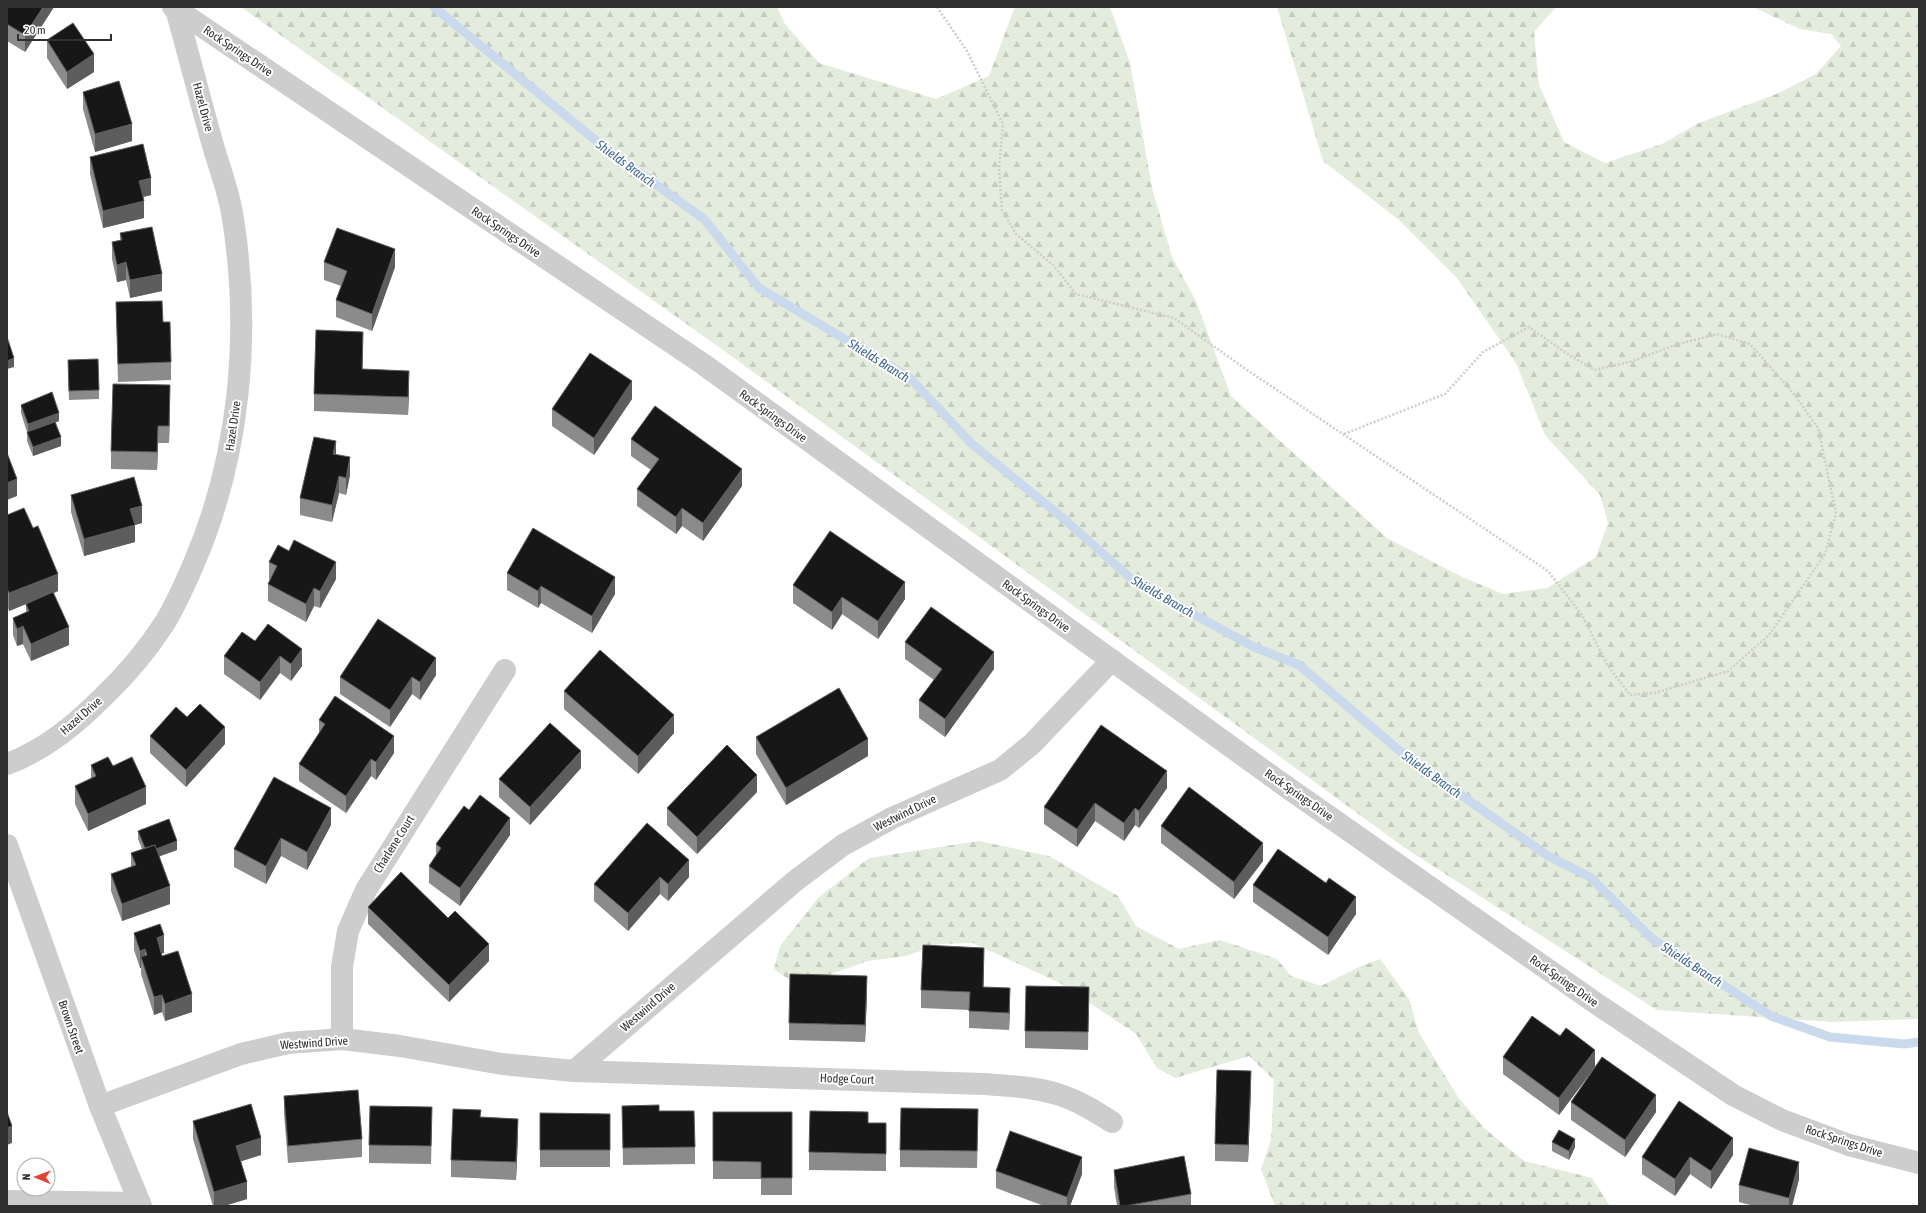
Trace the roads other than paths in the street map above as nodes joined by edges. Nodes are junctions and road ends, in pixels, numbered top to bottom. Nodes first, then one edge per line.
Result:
1 (174, 8) edge
2 (1112, 660) junction
3 (505, 670) dead end
4 (7, 764) edge
5 (7, 845) edge
6 (342, 1038) junction
7 (574, 1071) junction
8 (100, 1106) junction
9 (1112, 1122) dead end
10 (1919, 1164) edge
11 (7, 1201) edge
12 (140, 1205) edge

1 - 2 street, Rock Springs Drive
1 - 4 street, Hazel Drive
2 - 7 street, Westwind Drive
2 - 10 street, Rock Springs Drive
3 - 6 street, Charlene Court
5 - 8 street, Brown Street
6 - 7 street, Westwind Drive
6 - 8 street, Westwind Drive
7 - 9 street, Hodge Court
8 - 12 street, Brown Street
11 - 12 street

